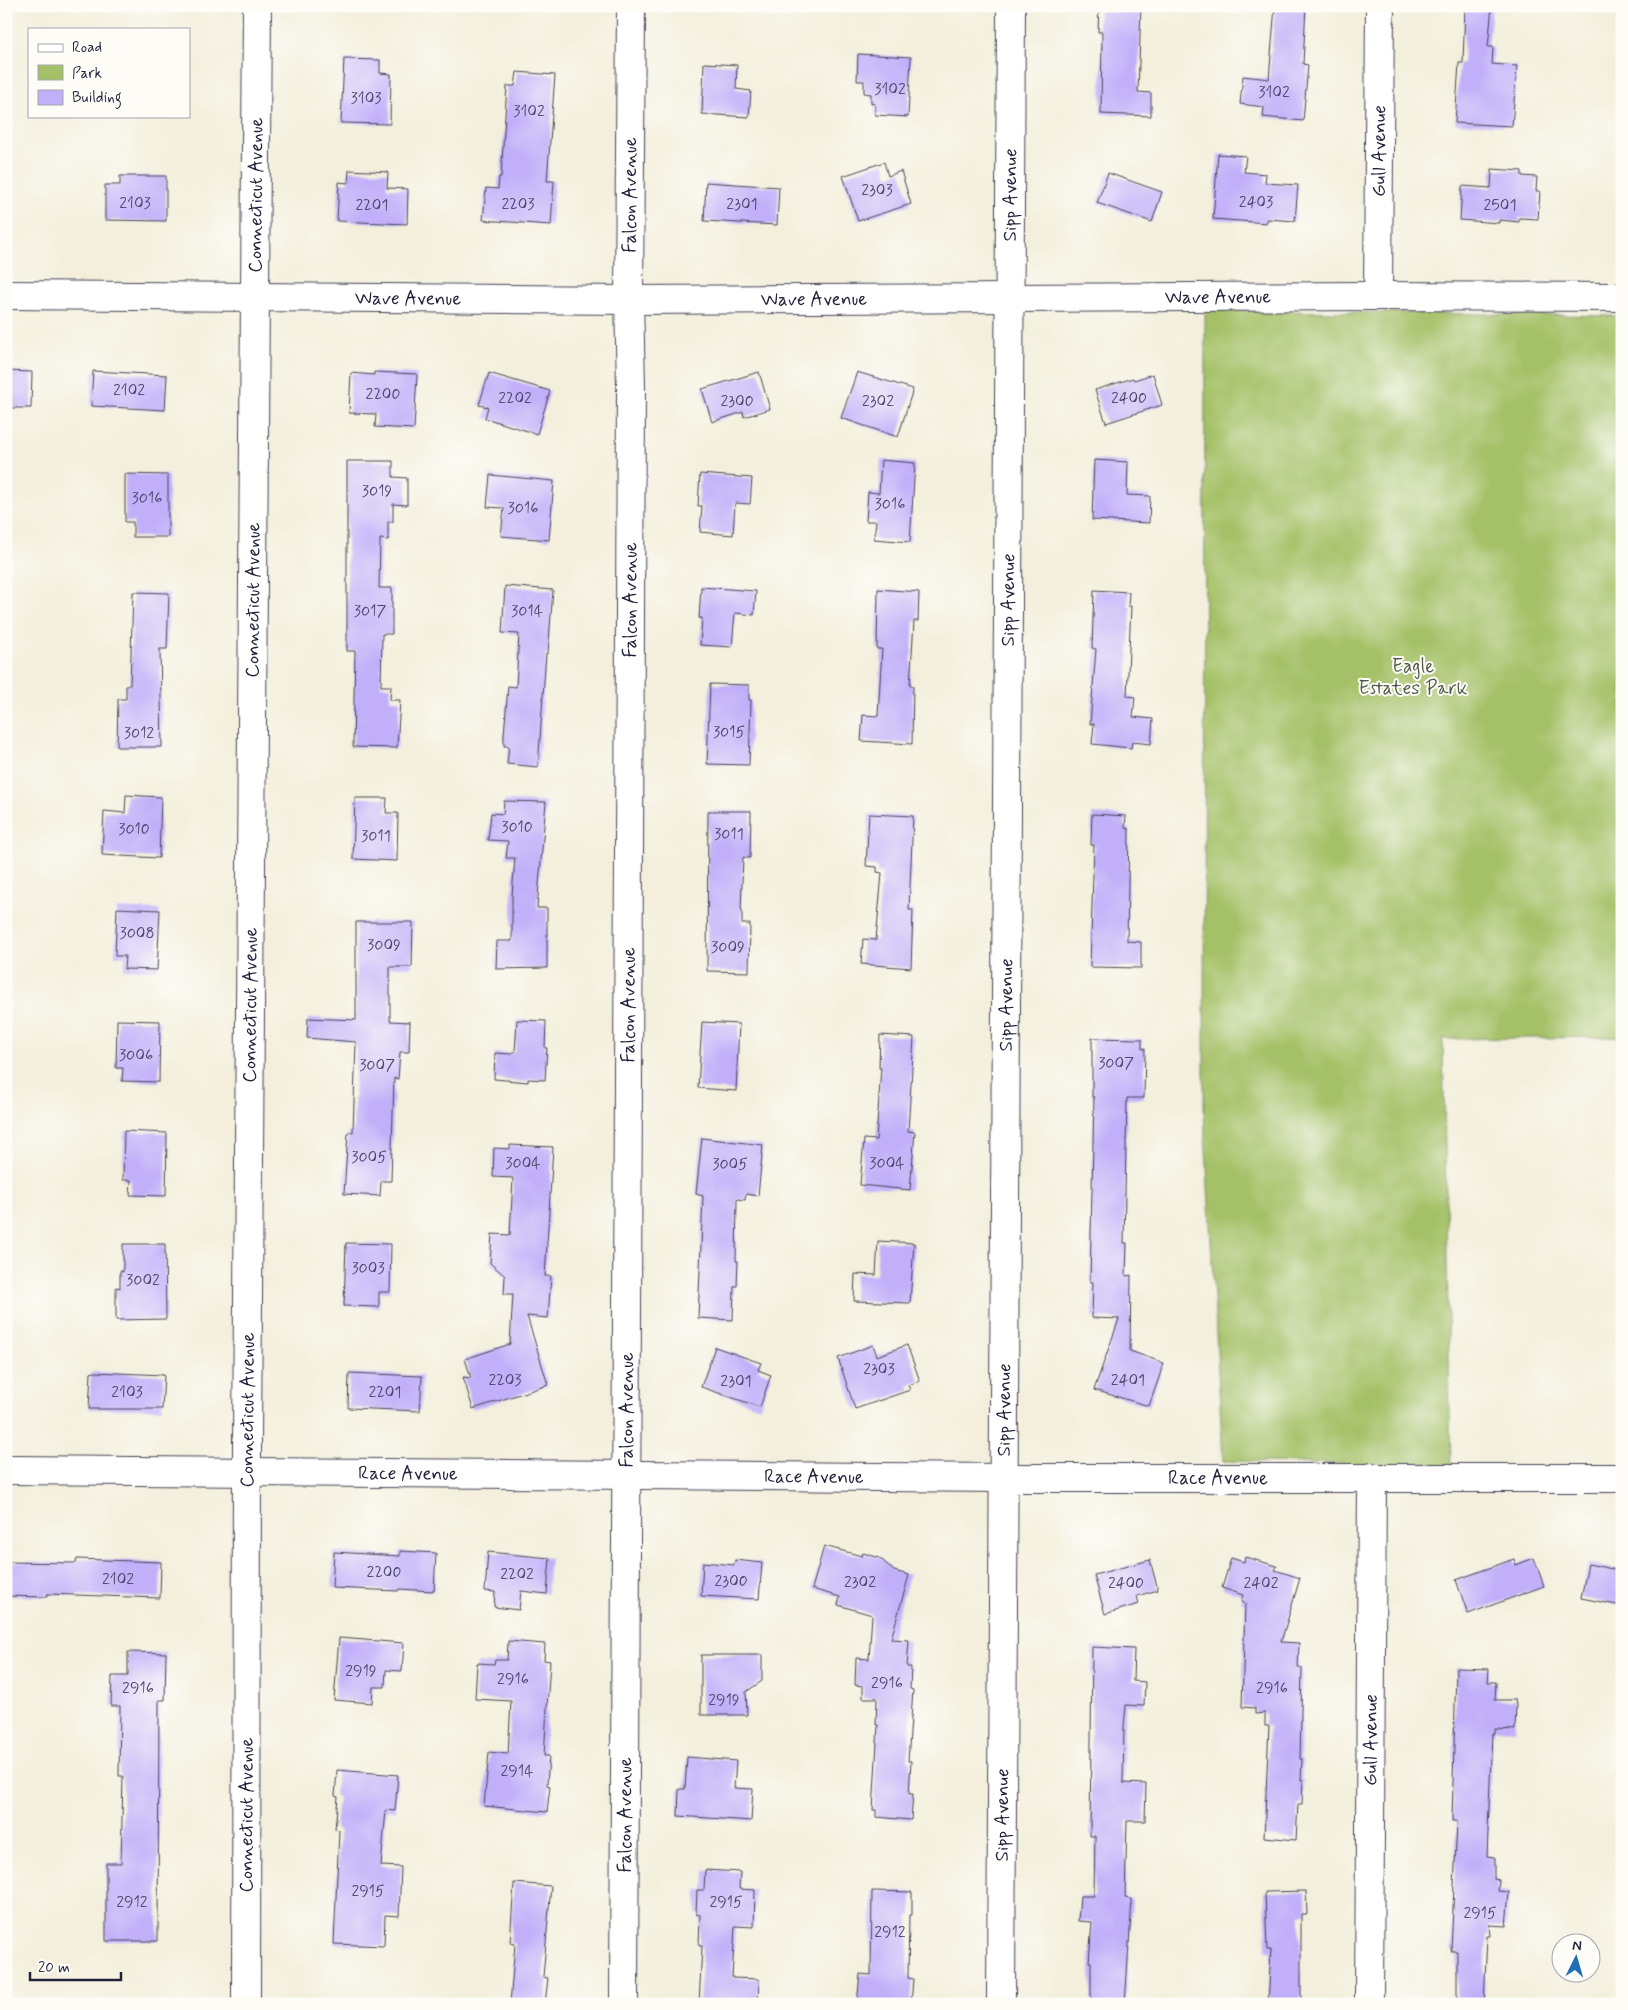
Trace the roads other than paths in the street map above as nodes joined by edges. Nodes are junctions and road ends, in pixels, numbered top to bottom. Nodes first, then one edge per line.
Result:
1 (258, 6) edge
2 (631, 6) edge
3 (1011, 6) edge
4 (1380, 6) edge
5 (6, 295) edge
6 (1378, 296) junction
7 (1622, 297) edge
8 (255, 298) junction
9 (1009, 298) junction
10 (629, 300) junction
11 (6, 1470) edge
12 (246, 1472) junction
13 (626, 1476) junction
14 (1372, 1477) junction
15 (1004, 1478) junction
16 (1622, 1478) edge
17 (246, 2004) edge
18 (624, 2004) edge
19 (1001, 2004) edge
20 (1369, 2004) edge

1 - 8 street, Connecticut Avenue
2 - 10 street, Falcon Avenue
3 - 9 street, Sipp Avenue
4 - 6 street, Gull Avenue
5 - 8 street, Wave Avenue
6 - 7 street, Wave Avenue
6 - 9 street, Wave Avenue
8 - 10 street, Wave Avenue
8 - 12 street, Connecticut Avenue
9 - 10 street, Wave Avenue
9 - 15 street, Sipp Avenue
10 - 13 street, Falcon Avenue
11 - 12 street, Race Avenue
12 - 13 street, Race Avenue
12 - 17 street, Connecticut Avenue
13 - 15 street, Race Avenue
13 - 18 street, Falcon Avenue
14 - 15 street, Race Avenue
14 - 16 street, Race Avenue
14 - 20 street, Gull Avenue
15 - 19 street, Sipp Avenue

